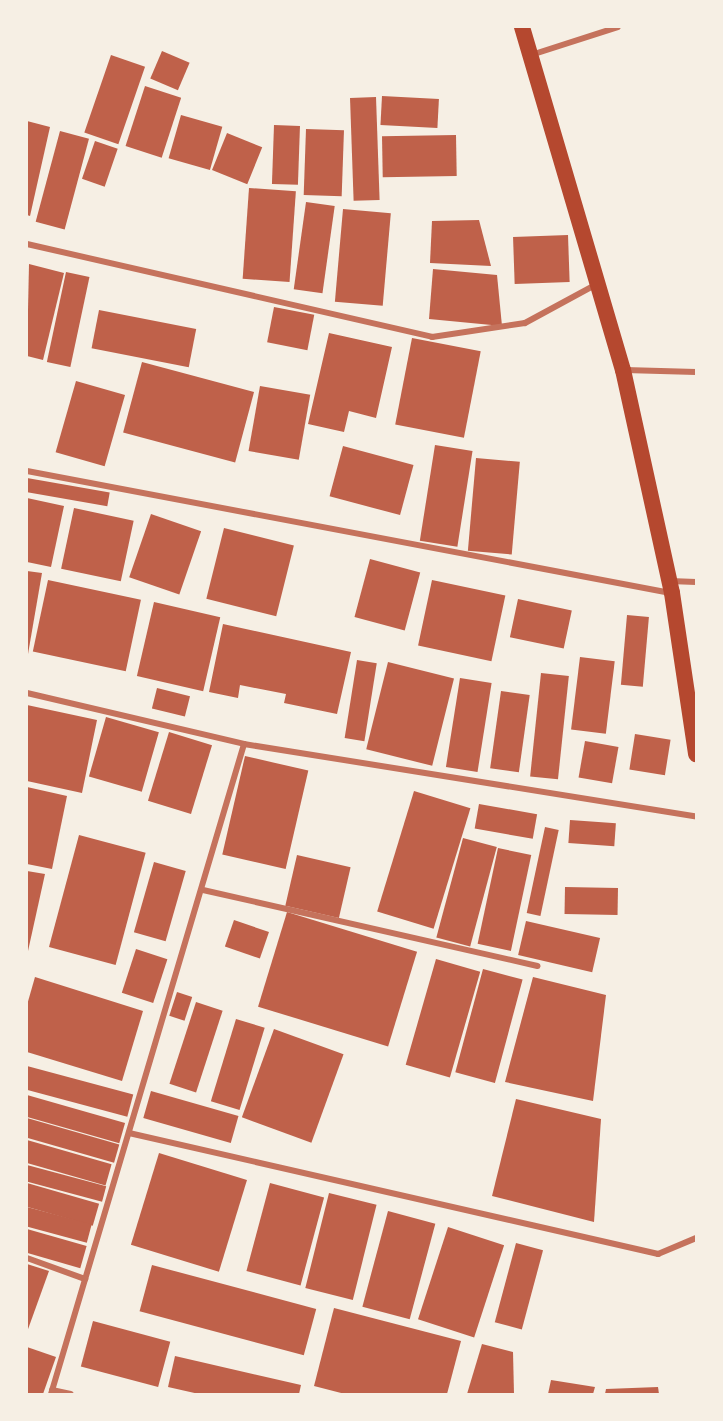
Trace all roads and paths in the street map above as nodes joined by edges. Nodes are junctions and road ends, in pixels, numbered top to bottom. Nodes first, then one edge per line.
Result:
1 (522, 27) edge
2 (618, 27) edge
3 (530, 55) junction
4 (27, 244) edge
5 (598, 284) junction
6 (623, 370) junction
7 (696, 372) edge
8 (27, 471) edge
9 (696, 582) edge
10 (670, 587) junction
11 (27, 693) edge
12 (244, 744) junction
13 (696, 754) edge
14 (696, 816) edge
15 (203, 890) junction
16 (537, 966) dead end
17 (129, 1134) junction
18 (696, 1238) edge
19 (27, 1258) edge
20 (85, 1279) junction
21 (51, 1392) edge
22 (71, 1394) edge

1 - 3 highway
2 - 3 street
3 - 5 highway
4 - 5 street
5 - 6 highway
6 - 7 street
6 - 10 highway
8 - 10 street
9 - 10 street
10 - 13 highway
11 - 12 street
12 - 14 street
12 - 15 street
15 - 16 street
15 - 17 street
17 - 18 street
17 - 20 street
19 - 20 street
20 - 21 street
21 - 22 street

